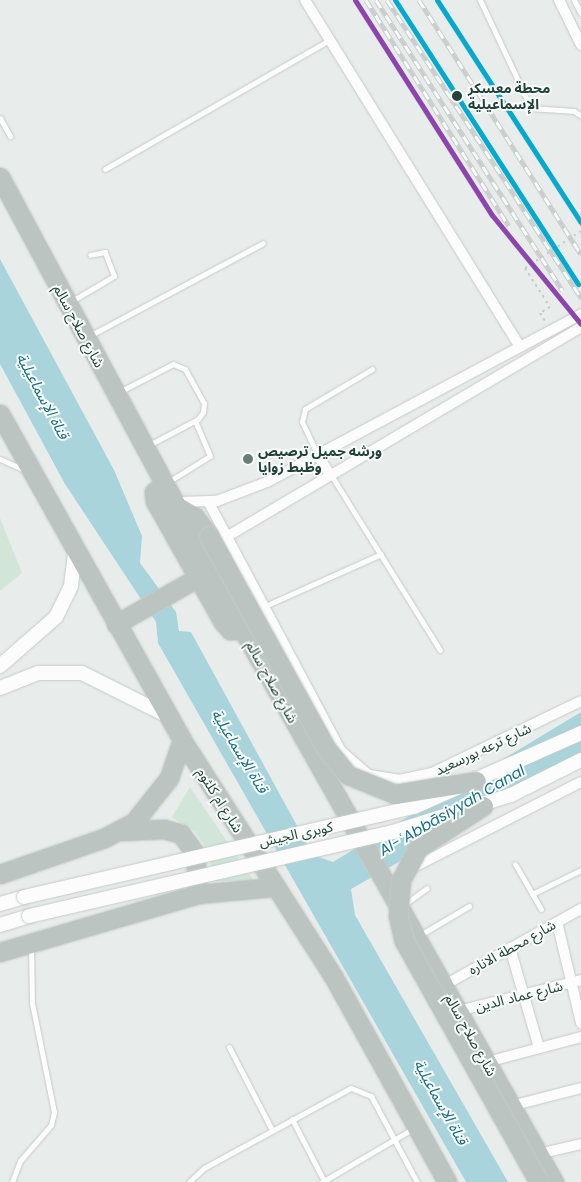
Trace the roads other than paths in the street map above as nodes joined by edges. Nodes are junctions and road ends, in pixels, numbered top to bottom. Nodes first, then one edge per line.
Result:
1 (305, 0) edge
2 (480, 0) edge
3 (559, 0) edge
4 (574, 0) edge
5 (581, 14) edge
6 (329, 40) junction
7 (581, 45) edge
8 (581, 116) edge
9 (0, 118) edge
10 (10, 136) dead end
11 (105, 169) dead end
12 (0, 177) edge
13 (263, 243) dead end
14 (90, 255) dead end
15 (68, 304) junction
16 (581, 314) edge
17 (581, 327) edge
18 (86, 338) junction
19 (520, 347) junction
20 (372, 369) dead end
21 (476, 371) junction
22 (483, 383) junction
23 (116, 394) junction
24 (0, 414) edge
25 (195, 421) junction
26 (144, 447) junction
27 (318, 456) junction
28 (0, 459) edge
29 (329, 473) junction
30 (34, 474) junction
31 (163, 484) junction
32 (174, 503) junction
33 (209, 503) junction
34 (219, 536) junction
35 (75, 551) junction
36 (381, 554) junction
37 (192, 581) junction
38 (265, 606) junction
39 (116, 624) junction
40 (243, 630) junction
41 (440, 650) dead end
42 (1, 666) edge
43 (5, 685) edge
44 (581, 700) edge
45 (168, 716) junction
46 (581, 732) edge
47 (182, 740) junction
48 (581, 760) edge
49 (352, 765) junction
50 (476, 781) junction
51 (581, 782) edge
52 (342, 804) junction
53 (483, 806) junction
54 (120, 831) junction
55 (516, 864) dead end
56 (581, 870) edge
57 (0, 874) edge
58 (386, 882) junction
59 (274, 887) junction
60 (427, 888) dead end
61 (198, 894) junction
62 (532, 894) junction
63 (0, 904) edge
64 (469, 906) dead end
65 (400, 908) junction
66 (581, 908) edge
67 (541, 909) dead end
68 (557, 922) junction
69 (0, 924) edge
70 (416, 938) junction
71 (32, 944) junction
72 (510, 948) junction
73 (0, 952) edge
74 (576, 981) edge
75 (444, 986) junction
76 (523, 994) junction
77 (458, 1011) junction
78 (581, 1023) edge
79 (581, 1037) edge
80 (229, 1048) dead end
81 (539, 1048) junction
82 (487, 1062) junction
83 (581, 1088) edge
84 (511, 1106) junction
85 (292, 1119) junction
86 (416, 1127) junction
87 (272, 1130) junction
88 (395, 1140) junction
89 (581, 1144) edge
90 (538, 1154) junction
91 (323, 1181) edge
92 (12, 1182) edge
93 (189, 1182) edge
94 (417, 1182) edge
95 (446, 1182) edge
96 (538, 1182) edge
97 (554, 1182) edge

1 - 6 street
2 - 8 lane
3 - 7 street
4 - 5 lane
6 - 11 lane
6 - 19 street
9 - 10 lane
12 - 15 highway, شارع صلاح سالم
13 - 18 lane
14 - 15 lane
15 - 18 highway, شارع صلاح سالم
16 - 19 street
17 - 22 street
18 - 23 highway, شارع صلاح سالم
19 - 21 street
20 - 27 lane
21 - 22 street
21 - 27 street
22 - 29 street
23 - 25 lane
23 - 26 highway, شارع صلاح سالم
24 - 30 highway, شارع ام كلثوم
25 - 26 lane
25 - 31 lane
26 - 31 highway, شارع صلاح سالم
27 - 29 street
27 - 33 street
28 - 30 lane
29 - 34 street
29 - 36 lane
30 - 35 highway, شارع ام كلثوم
31 - 32 highway, شارع صلاح سالم
31 - 37 highway
32 - 33 street
32 - 34 highway
32 - 40 highway, شارع صلاح سالم
33 - 34 street
34 - 38 street
34 - 50 highway, bridge
35 - 39 highway, شارع ام كلثوم
35 - 42 main road
36 - 38 lane
36 - 41 lane
37 - 39 highway
37 - 40 highway
38 - 49 street
39 - 45 highway, شارع ام كلثوم
40 - 52 highway, شارع صلاح سالم
42 - 43 main road
43 - 45 main road
44 - 49 street, شارع ترعه بورسعيد
45 - 47 highway, شارع ام كلثوم
46 - 50 main road, كوبرى الجيش, bridge
47 - 54 highway
47 - 59 highway, شارع ام كلثوم
48 - 53 main road, كوبرى الجيش, bridge
49 - 52 street
50 - 63 main road, كوبرى الجيش, bridge
51 - 58 street
52 - 58 highway, شارع صلاح سالم
53 - 69 main road, كوبرى الجيش, bridge
53 - 96 highway, bridge
54 - 57 highway
54 - 61 highway
55 - 62 lane
56 - 62 lane
58 - 65 highway, شارع صلاح سالم
59 - 61 highway
59 - 86 highway, شارع ام كلثوم
60 - 65 lane
61 - 71 highway
62 - 67 lane
64 - 70 lane
65 - 70 highway, شارع صلاح سالم
66 - 68 street, شارع محطة الاناره
68 - 72 street, شارع محطة الاناره
68 - 74 street
70 - 75 highway, شارع صلاح سالم
71 - 73 highway
71 - 92 lane
72 - 75 street, شارع محطة الاناره
72 - 76 street
74 - 76 street, شارع عماد الدين
74 - 78 street
75 - 77 highway, شارع صلاح سالم
76 - 77 street, شارع عماد الدين
76 - 81 street
77 - 82 highway, شارع صلاح سالم
79 - 81 street
80 - 87 lane
81 - 82 street
82 - 84 highway, شارع صلاح سالم
83 - 84 street
84 - 90 highway, شارع صلاح سالم
85 - 87 lane
85 - 88 lane
85 - 91 lane
86 - 88 lane
86 - 95 highway, شارع ام كلثوم
87 - 93 lane
88 - 91 lane
88 - 94 lane
89 - 90 street
90 - 97 highway, شارع صلاح سالم

